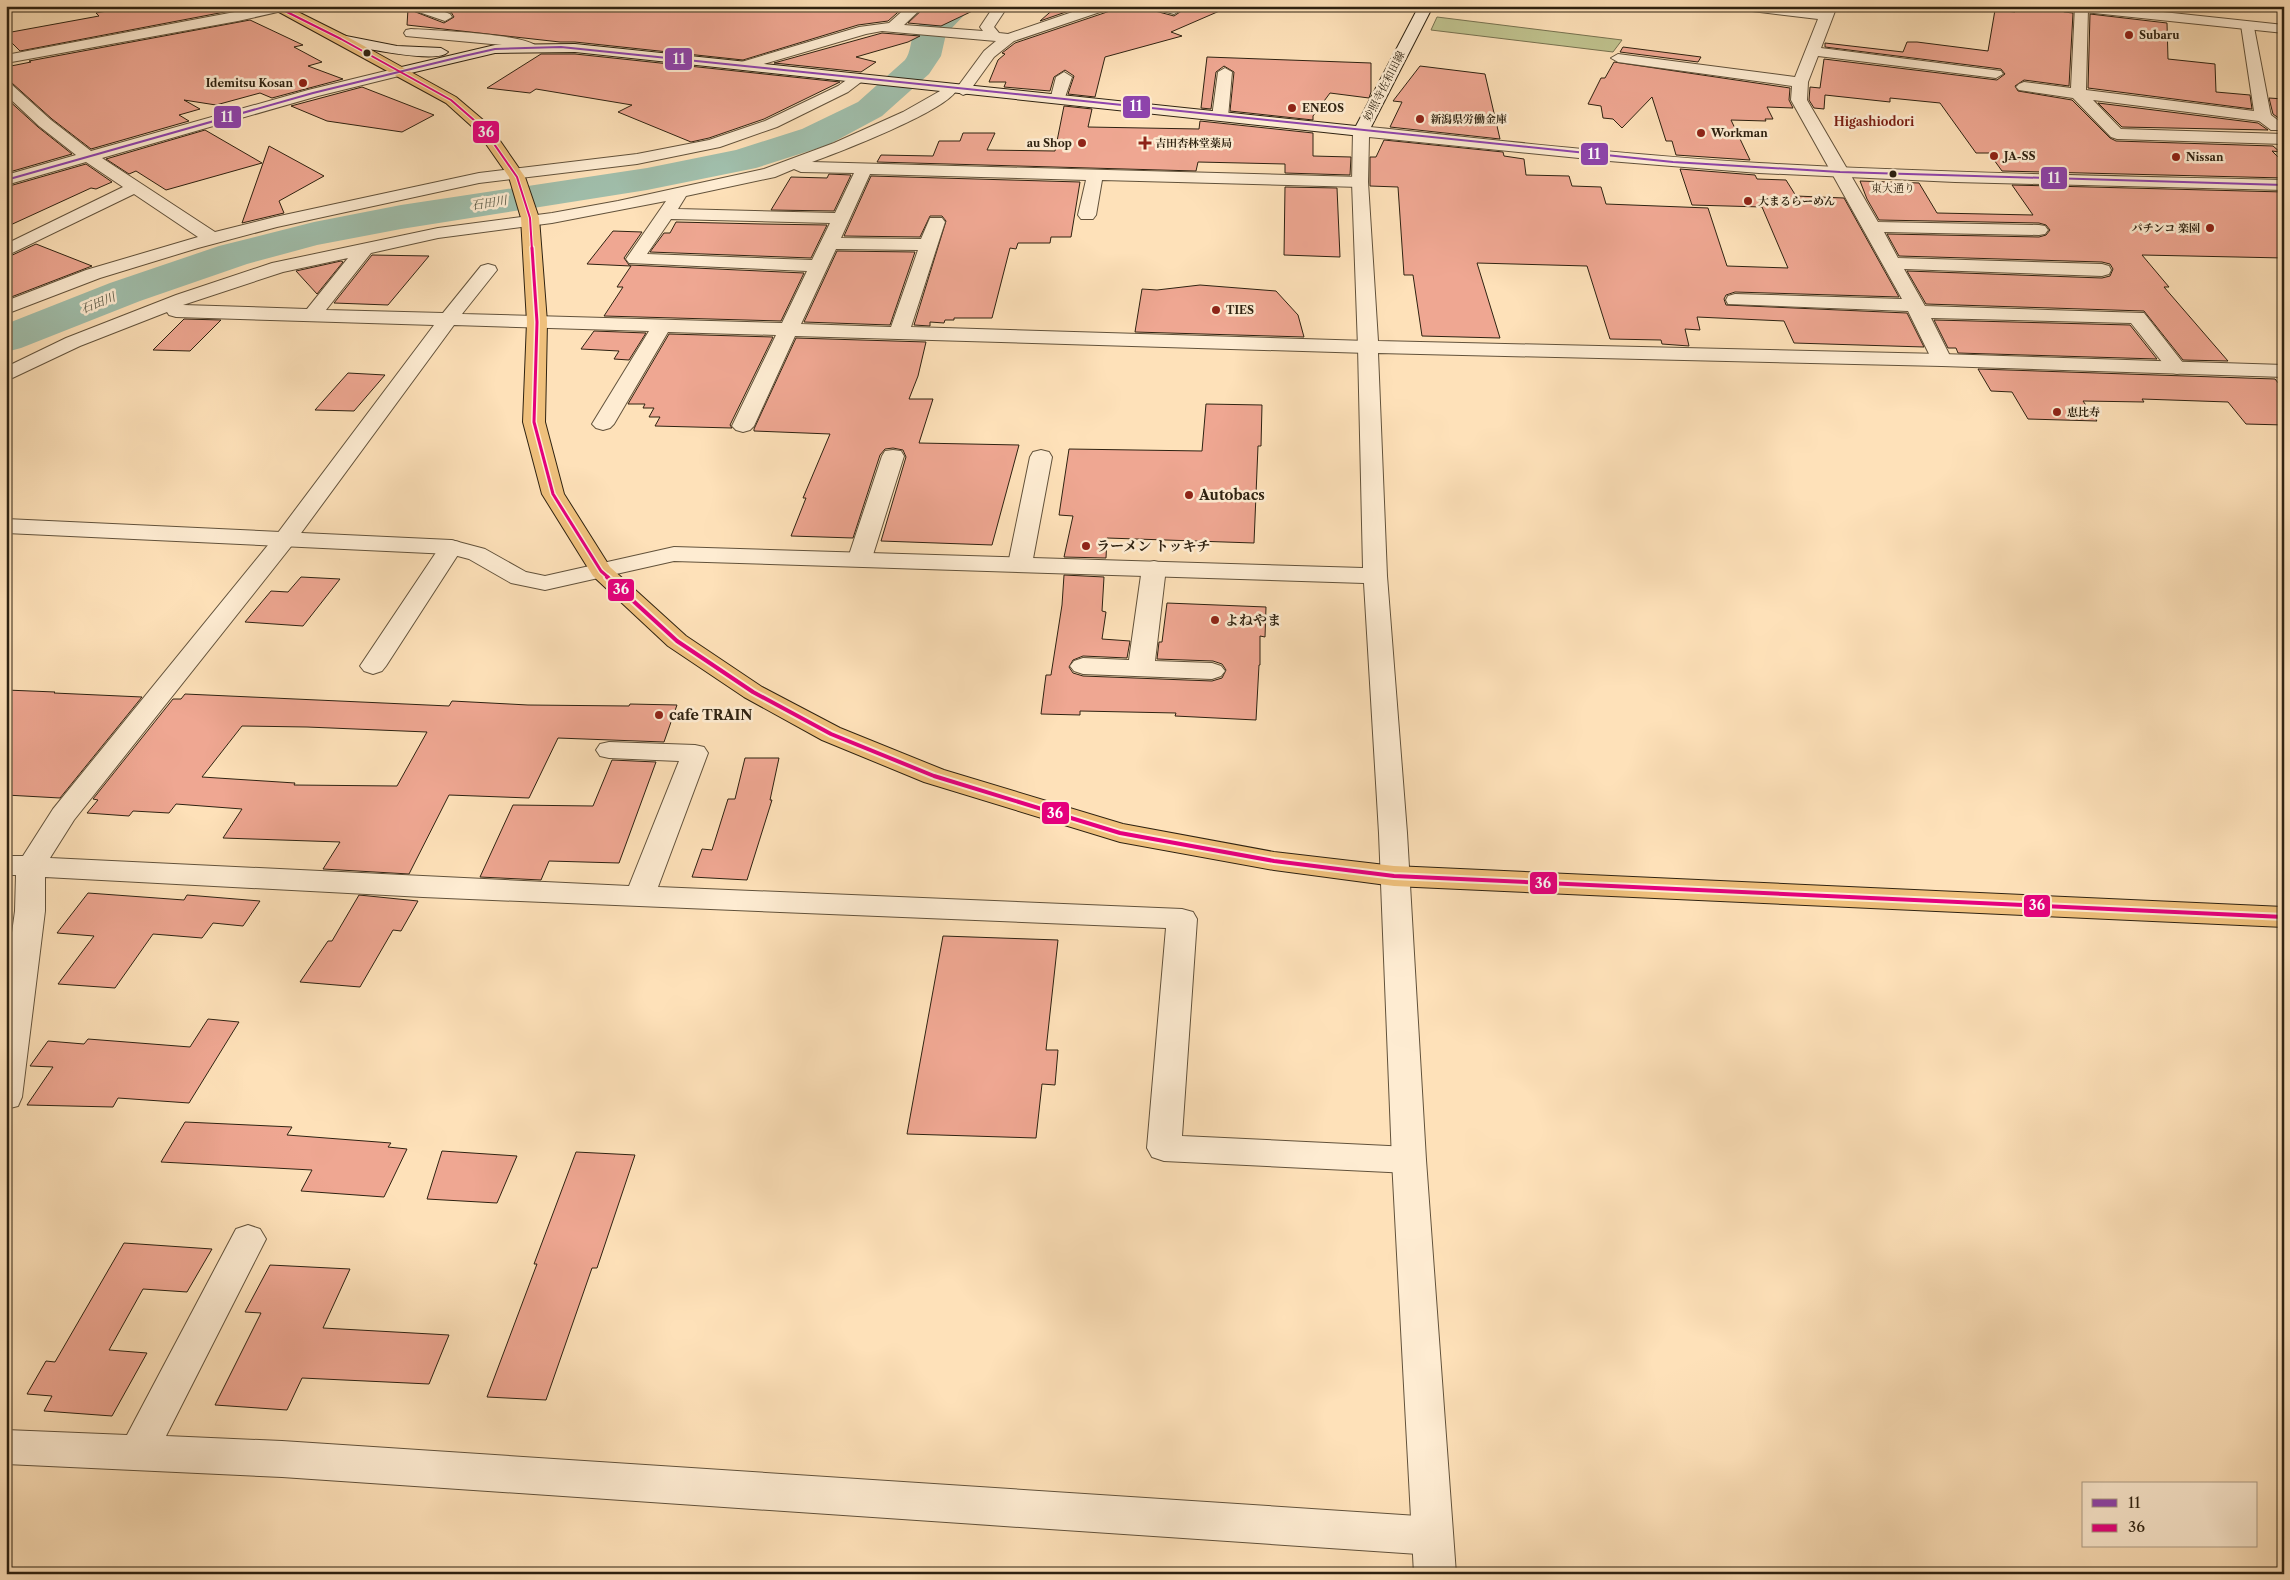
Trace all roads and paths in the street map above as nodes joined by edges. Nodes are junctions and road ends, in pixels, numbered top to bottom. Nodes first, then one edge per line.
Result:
1 (415, 6) edge
2 (917, 6) edge
3 (1001, 6) edge
4 (1104, 6) edge
5 (1160, 6) edge
6 (1426, 6) edge
7 (1744, 6) edge
8 (2065, 6) edge
9 (278, 7) edge
10 (2081, 8) junction
11 (1174, 10) dead end
12 (1828, 11) edge
13 (445, 17) dead end
14 (2248, 25) junction
15 (899, 28) junction
16 (2284, 29) edge
17 (410, 33) dead end
18 (994, 36) junction
19 (342, 40) junction
20 (530, 47) junction
21 (495, 49) junction
22 (1811, 52) junction
23 (1618, 58) dead end
24 (6, 60) edge
25 (743, 66) junction
26 (398, 72) junction
27 (1225, 72) dead end
28 (1996, 74) dead end
29 (1064, 77) dead end
30 (860, 79) junction
31 (1800, 82) junction
32 (2024, 87) dead end
33 (6, 88) edge
34 (951, 89) junction
35 (2078, 94) junction
36 (1058, 100) junction
37 (2263, 114) junction
38 (2284, 114) edge
39 (1220, 116) junction
40 (1361, 131) junction
41 (2284, 133) edge
42 (2284, 139) edge
43 (88, 156) junction
44 (789, 166) junction
45 (864, 169) junction
46 (1840, 172) junction
47 (516, 175) junction
48 (1095, 175) junction
49 (6, 180) edge
50 (1360, 182) junction
51 (2284, 185) edge
52 (136, 188) junction
53 (680, 193) junction
54 (667, 214) junction
55 (1087, 215) dead end
56 (841, 218) junction
57 (530, 220) junction
58 (936, 222) dead end
59 (1874, 227) junction
60 (2039, 230) dead end
61 (213, 239) junction
62 (829, 243) junction
63 (928, 245) junction
64 (366, 247) junction
65 (6, 252) edge
66 (1893, 263) junction
67 (818, 266) junction
68 (488, 270) dead end
69 (2102, 270) dead end
70 (1735, 300) dead end
71 (6, 308) edge
72 (1917, 308) junction
73 (176, 311) dead end
74 (312, 316) junction
75 (449, 318) junction
76 (537, 322) junction
77 (662, 326) junction
78 (790, 329) junction
79 (899, 333) junction
80 (1368, 347) junction
81 (1942, 360) junction
82 (2177, 368) junction
83 (2284, 371) edge
84 (6, 375) edge
85 (603, 424) dead end
86 (743, 426) dead end
87 (893, 456) dead end
88 (1041, 457) dead end
89 (6, 526) edge
90 (285, 539) junction
91 (451, 547) junction
92 (860, 558) junction
93 (1020, 564) junction
94 (1154, 568) junction
95 (601, 571) junction
96 (1374, 576) junction
97 (373, 666) dead end
98 (1083, 666) dead end
99 (1141, 668) junction
100 (1212, 671) dead end
101 (609, 750) dead end
102 (18, 865) edge
103 (1394, 876) junction
104 (640, 895) junction
105 (2284, 917) edge
106 (6, 1097) edge
107 (1409, 1160) junction
108 (248, 1239) dead end
109 (6, 1447) edge
110 (138, 1453) junction
111 (1433, 1536) junction
112 (1435, 1574) edge

1 - 13 street
2 - 15 street
3 - 18 street
4 - 18 street
5 - 11 street
6 - 40 street, 妙照寺佐和田線
7 - 12 street
8 - 10 street
9 - 19 highway
9 - 24 street
10 - 14 street
10 - 35 street
12 - 22 street
14 - 16 street
14 - 37 street
15 - 18 street
15 - 25 street
17 - 20 street
18 - 34 street
19 - 21 street
19 - 26 highway
20 - 21 street, 妙照寺佐和田線
20 - 25 street, 妙照寺佐和田線
21 - 26 street, 妙照寺佐和田線
22 - 28 street
22 - 31 street
23 - 31 street
25 - 30 street, 妙照寺佐和田線
26 - 43 street, 妙照寺佐和田線
26 - 47 highway
27 - 39 street
29 - 36 street
30 - 34 street, 妙照寺佐和田線
30 - 47 street
31 - 46 street
32 - 35 street
33 - 43 street
34 - 36 street, 妙照寺佐和田線
34 - 44 street
35 - 37 street
35 - 42 street
36 - 39 street, 妙照寺佐和田線
37 - 38 street
37 - 41 street
39 - 40 street, 妙照寺佐和田線
40 - 46 street
40 - 50 street
43 - 49 street, 妙照寺佐和田線
43 - 52 street
44 - 45 street
44 - 53 street
45 - 48 street
45 - 56 street
46 - 51 street
46 - 59 street
47 - 57 highway
47 - 61 street
48 - 50 street
48 - 55 street
50 - 80 street
52 - 61 street
52 - 65 street
53 - 54 street
53 - 57 street
54 - 56 street
54 - 67 street
56 - 62 street
57 - 64 street
57 - 76 highway
58 - 63 street
59 - 60 street
59 - 66 street
61 - 71 street
62 - 63 street
62 - 67 street
63 - 79 street
64 - 74 street
64 - 84 street
66 - 69 street
66 - 72 street
67 - 78 street
68 - 75 street
70 - 72 street
72 - 81 street
72 - 82 street
73 - 74 street
74 - 75 street
75 - 76 street
75 - 90 street
76 - 77 street
76 - 95 highway
77 - 78 street
77 - 85 street
78 - 79 street
78 - 86 street
79 - 80 street
80 - 81 street
80 - 96 street
81 - 82 street
82 - 83 street
87 - 92 street
88 - 93 street
89 - 90 street
90 - 91 street
90 - 102 street
91 - 95 street
91 - 97 street
92 - 93 street
92 - 95 street
93 - 94 street
94 - 96 street
94 - 99 street
95 - 103 highway
96 - 103 street
98 - 99 street
99 - 100 street
101 - 104 street
102 - 104 street
102 - 106 street
103 - 105 highway
103 - 107 street
104 - 107 street
107 - 111 street
108 - 110 street
109 - 110 street
110 - 111 street
111 - 112 street

